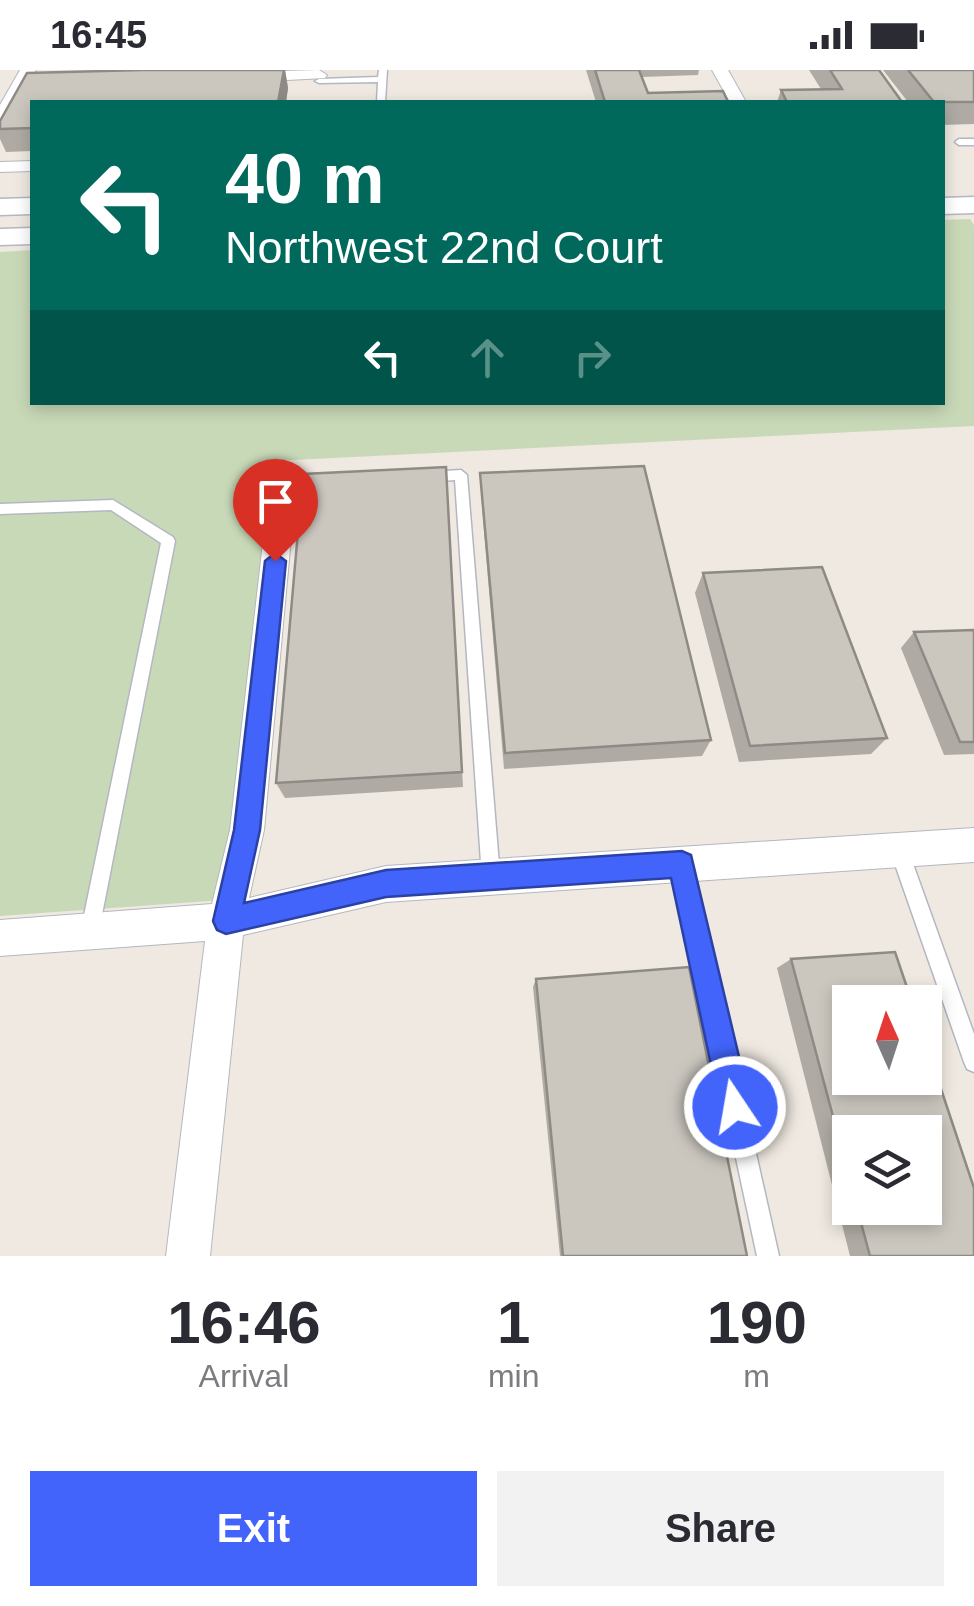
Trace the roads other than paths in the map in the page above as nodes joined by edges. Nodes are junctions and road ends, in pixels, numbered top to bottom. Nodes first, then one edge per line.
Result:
1 (720, 70) edge
2 (383, 74) edge
3 (319, 75) edge
4 (240, 78) edge
5 (30, 79) edge
6 (316, 100) edge
7 (381, 100) edge
8 (737, 100) edge
9 (1, 116) edge
10 (958, 142) dead end
11 (974, 142) edge
12 (30, 166) edge
13 (0, 167) edge
14 (974, 205) edge
15 (30, 206) edge
16 (945, 206) edge
17 (0, 207) edge
18 (30, 236) edge
19 (0, 237) edge
20 (402, 478) edge
21 (290, 480) dead end
22 (0, 509) edge
23 (974, 845) edge
24 (899, 850) junction
25 (682, 864) junction
26 (491, 877) junction
27 (226, 921) junction
28 (90, 932) junction
29 (0, 938) edge
30 (974, 1062) edge
31 (188, 1256) edge
32 (768, 1256) edge

1 - 8 street
2 - 3 lane
2 - 7 lane
3 - 4 street
3 - 6 street
5 - 9 street
10 - 11 lane
12 - 13 street
14 - 16 main road
15 - 17 main road
18 - 19 main road
20 - 26 lane
21 - 27 street
22 - 28 lane
23 - 24 street
24 - 25 street
24 - 30 lane
25 - 26 street
25 - 32 lane
26 - 27 street
27 - 28 street
27 - 31 street
28 - 29 street

